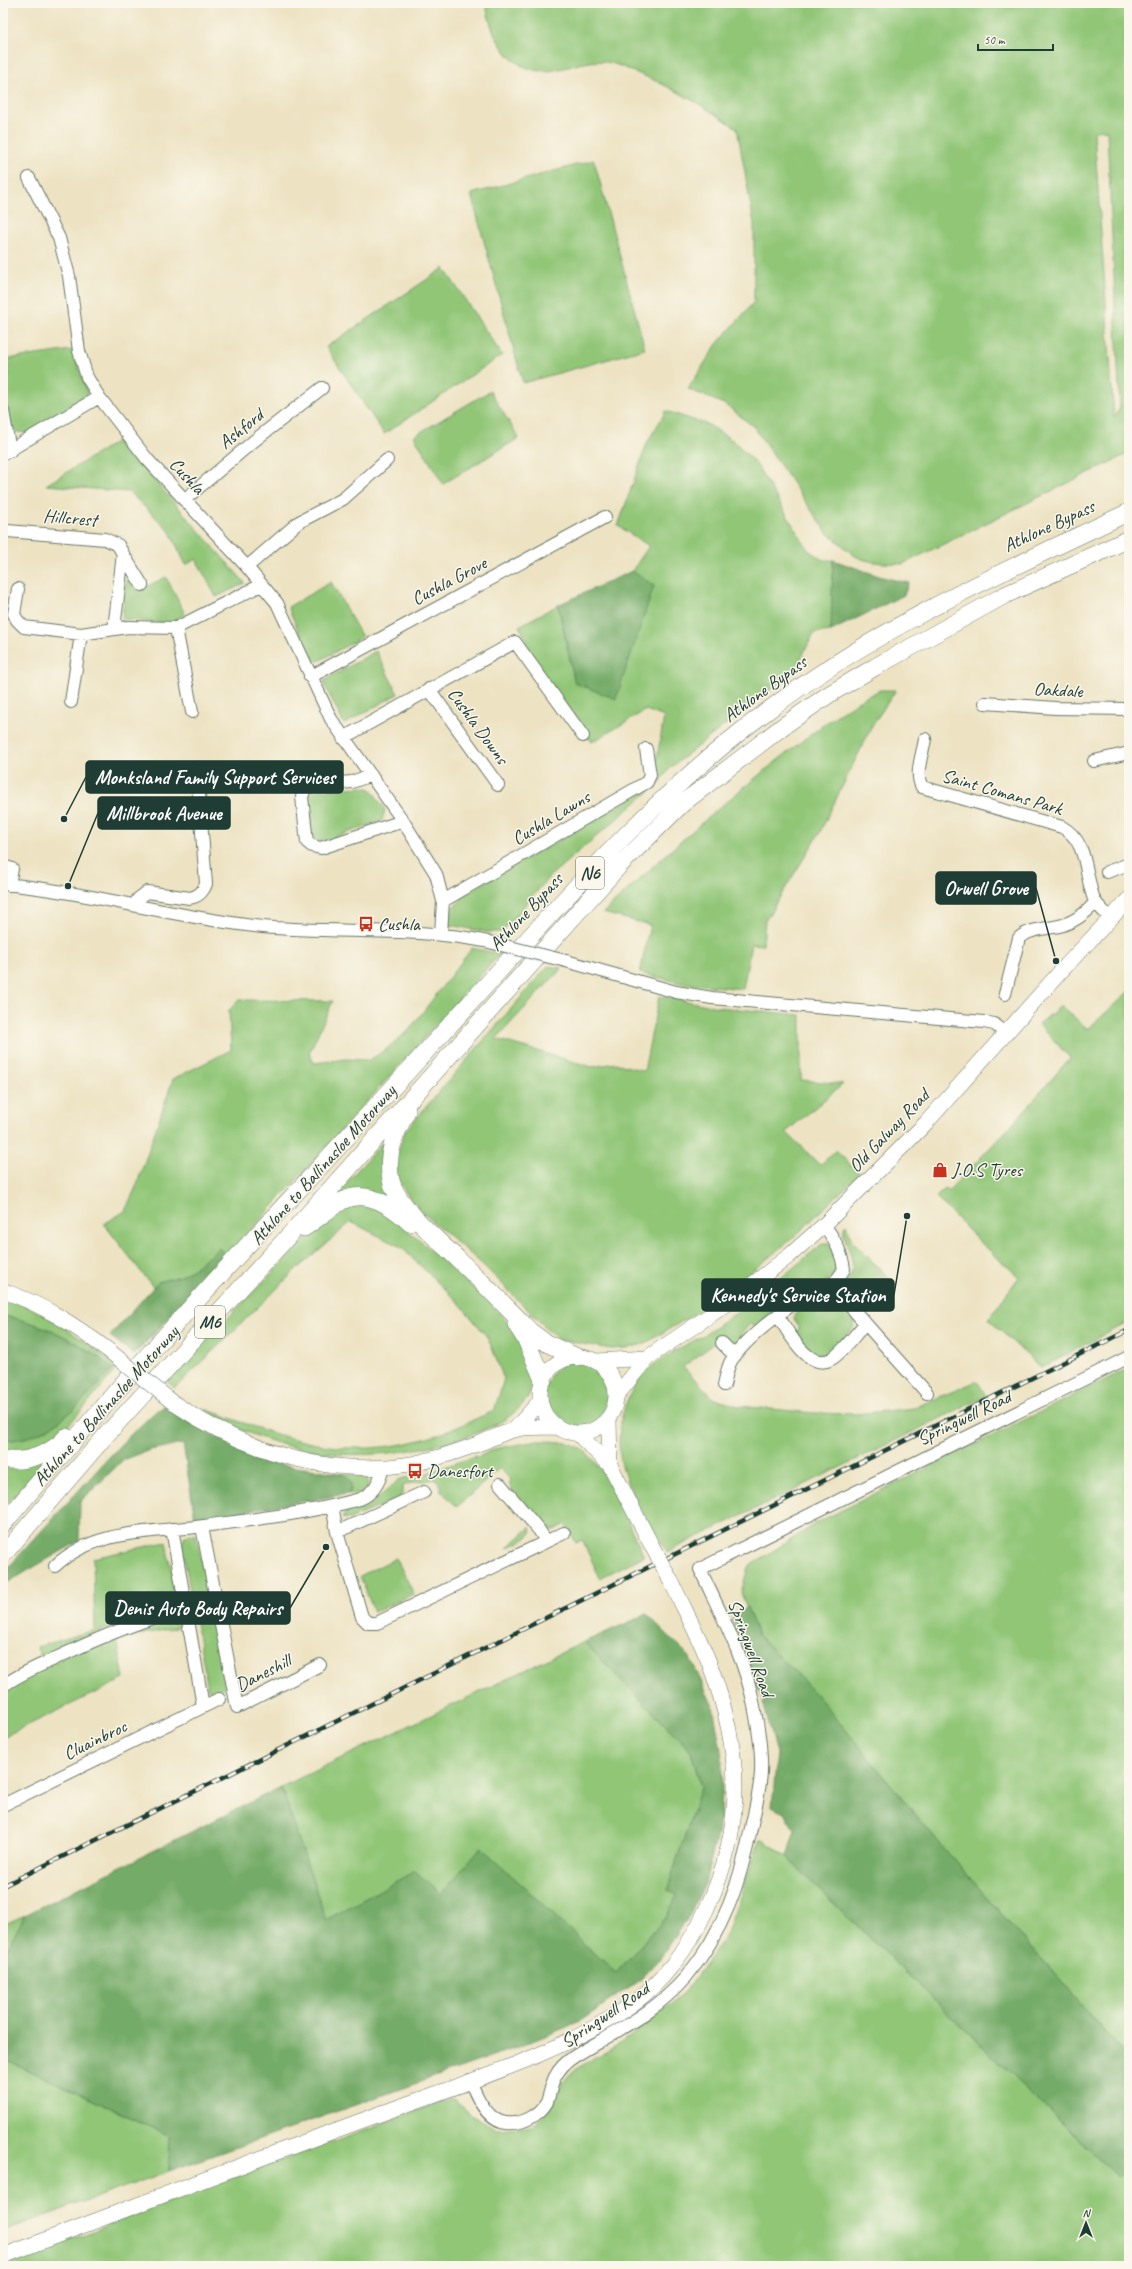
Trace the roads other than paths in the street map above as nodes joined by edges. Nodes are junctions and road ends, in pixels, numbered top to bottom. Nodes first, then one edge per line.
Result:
1 (29, 178) dead end
2 (322, 388) dead end
3 (99, 397) junction
4 (3, 411) edge
5 (6, 452) edge
6 (387, 460) dead end
7 (184, 500) junction
8 (1129, 512) edge
9 (605, 518) dead end
10 (7, 531) dead end
11 (1129, 539) edge
12 (123, 554) junction
13 (247, 567) junction
14 (261, 584) junction
15 (142, 585) dead end
16 (18, 589) dead end
17 (176, 628) junction
18 (114, 629) junction
19 (81, 634) junction
20 (310, 677) junction
21 (429, 689) junction
22 (71, 702) dead end
23 (985, 704) dead end
24 (1129, 709) edge
25 (192, 712) dead end
26 (583, 736) dead end
27 (343, 738) junction
28 (926, 739) dead end
29 (646, 750) dead end
30 (1129, 753) edge
31 (1094, 761) dead end
32 (198, 768) dead end
33 (371, 774) junction
34 (498, 785) dead end
35 (403, 821) junction
36 (1129, 864) edge
37 (3, 866) edge
38 (1107, 872) dead end
39 (6, 884) edge
40 (1129, 899) edge
41 (443, 901) junction
42 (1096, 902) junction
43 (136, 905) junction
44 (1110, 918) junction
45 (441, 934) junction
46 (1005, 994) dead end
47 (1006, 1033) junction
48 (418, 1089) junction
49 (824, 1225) junction
50 (283, 1242) junction
51 (3, 1291) edge
52 (850, 1306) dead end
53 (778, 1316) junction
54 (865, 1324) junction
55 (722, 1343) dead end
56 (148, 1355) junction
57 (577, 1356) junction
58 (735, 1356) junction
59 (1129, 1357) edge
60 (647, 1358) junction
61 (597, 1361) junction
62 (543, 1380) junction
63 (724, 1385) dead end
64 (927, 1393) dead end
65 (617, 1396) junction
66 (540, 1401) junction
67 (608, 1419) junction
68 (557, 1427) junction
69 (515, 1429) junction
70 (578, 1434) junction
71 (3, 1458) edge
72 (610, 1465) junction
73 (383, 1467) junction
74 (500, 1484) dead end
75 (424, 1492) dead end
76 (332, 1506) junction
77 (3, 1524) edge
78 (202, 1526) junction
79 (172, 1528) junction
80 (337, 1532) junction
81 (564, 1533) dead end
82 (546, 1541) junction
83 (3, 1555) edge
84 (55, 1566) dead end
85 (185, 1608) junction
86 (320, 1665) dead end
87 (3, 1686) edge
88 (219, 1699) dead end
89 (203, 1706) junction
90 (3, 1805) edge
91 (470, 2080) junction
92 (3, 2256) edge

1 - 3 street, Cushla
2 - 7 street, Ashford
3 - 5 street
3 - 7 street, Cushla
4 - 5 street
6 - 13 street
7 - 13 street, Cushla
8 - 56 highway, Athlone Bypass / N6
9 - 20 street, Cushla Grove
10 - 12 street, Hillcrest
11 - 48 highway, Athlone Bypass / N6
12 - 15 street, Hillcrest
12 - 18 street
13 - 14 street, Cushla
14 - 17 street
14 - 20 street, Cushla
16 - 19 street
17 - 18 street
17 - 25 street
18 - 19 street
19 - 22 street
20 - 27 street, Cushla
21 - 26 street, Cushla Downs
21 - 27 street, Cushla Downs
21 - 34 street, Cushla Downs
23 - 24 street, Oakdale
27 - 33 street, Cushla
28 - 42 street, Saint Comans Park
29 - 41 street, Cushla Lawns
30 - 31 street
32 - 43 street
33 - 35 street, Cushla
33 - 35 street
35 - 41 street, Cushla
36 - 38 street
37 - 39 street
39 - 43 street
40 - 44 main road, Old Galway Road
41 - 45 street, Cushla
42 - 44 street, Saint Comans Park
42 - 46 street
43 - 45 street
44 - 47 main road, Old Galway Road
45 - 47 street, bridge
47 - 49 main road, Old Galway Road
48 - 50 highway, Athlone to Ballinasloe Motorway / M6
48 - 57 highway
49 - 53 street
49 - 60 main road, Old Galway Road
50 - 62 highway
50 - 83 highway, Athlone to Ballinasloe Motorway / M6
51 - 73 main road, bridge
52 - 54 street
53 - 54 street
53 - 58 street
54 - 64 street
55 - 58 street
56 - 71 highway
56 - 77 highway, Athlone to Ballinasloe Motorway
57 - 61 main road
57 - 62 main road
58 - 63 street
59 - 91 street, Springwell Road
60 - 61 main road
60 - 65 main road
61 - 65 main road
62 - 66 main road
65 - 67 main road
66 - 68 main road
66 - 69 main road
67 - 70 main road
67 - 72 main road
68 - 69 main road
68 - 70 main road
69 - 73 main road
70 - 72 main road
72 - 91 main road, bridge
73 - 76 street
74 - 82 street
75 - 80 street
76 - 78 street
76 - 80 street
78 - 79 street
78 - 86 street, Daneshill
79 - 84 street
79 - 85 street
80 - 82 street
81 - 82 street
85 - 87 street
85 - 89 street
88 - 89 street, Cluainbroc
89 - 90 street, Cluainbroc
91 - 92 main road

